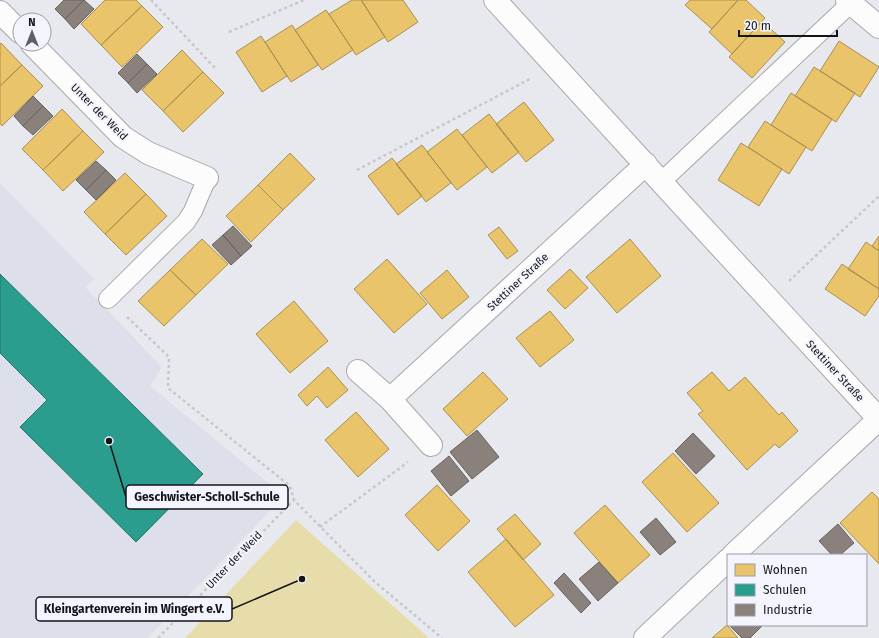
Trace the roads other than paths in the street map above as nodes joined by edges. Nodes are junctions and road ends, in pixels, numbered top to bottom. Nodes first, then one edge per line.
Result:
1 (495, 0) edge
2 (849, 2) edge
3 (0, 12) edge
4 (12, 24) edge
5 (879, 27) edge
6 (40, 52) edge
7 (646, 164) junction
8 (208, 178) joint
9 (662, 181) junction
10 (108, 299) road end
11 (358, 371) dead end
12 (390, 399) junction
13 (879, 419) edge
14 (431, 446) road end
15 (734, 554) edge
16 (727, 561) edge
17 (645, 638) edge

1 - 7 street, Stettiner Straße
2 - 5 street
2 - 9 lane
3 - 4 street
6 - 8 street, Unter der Weid
7 - 9 street, Stettiner Straße
7 - 12 street, Stettiner Straße
8 - 10 lane, Unter der Weid
9 - 13 street, Stettiner Straße
11 - 12 street
12 - 14 street
13 - 15 street, Stettiner Straße
16 - 17 street

